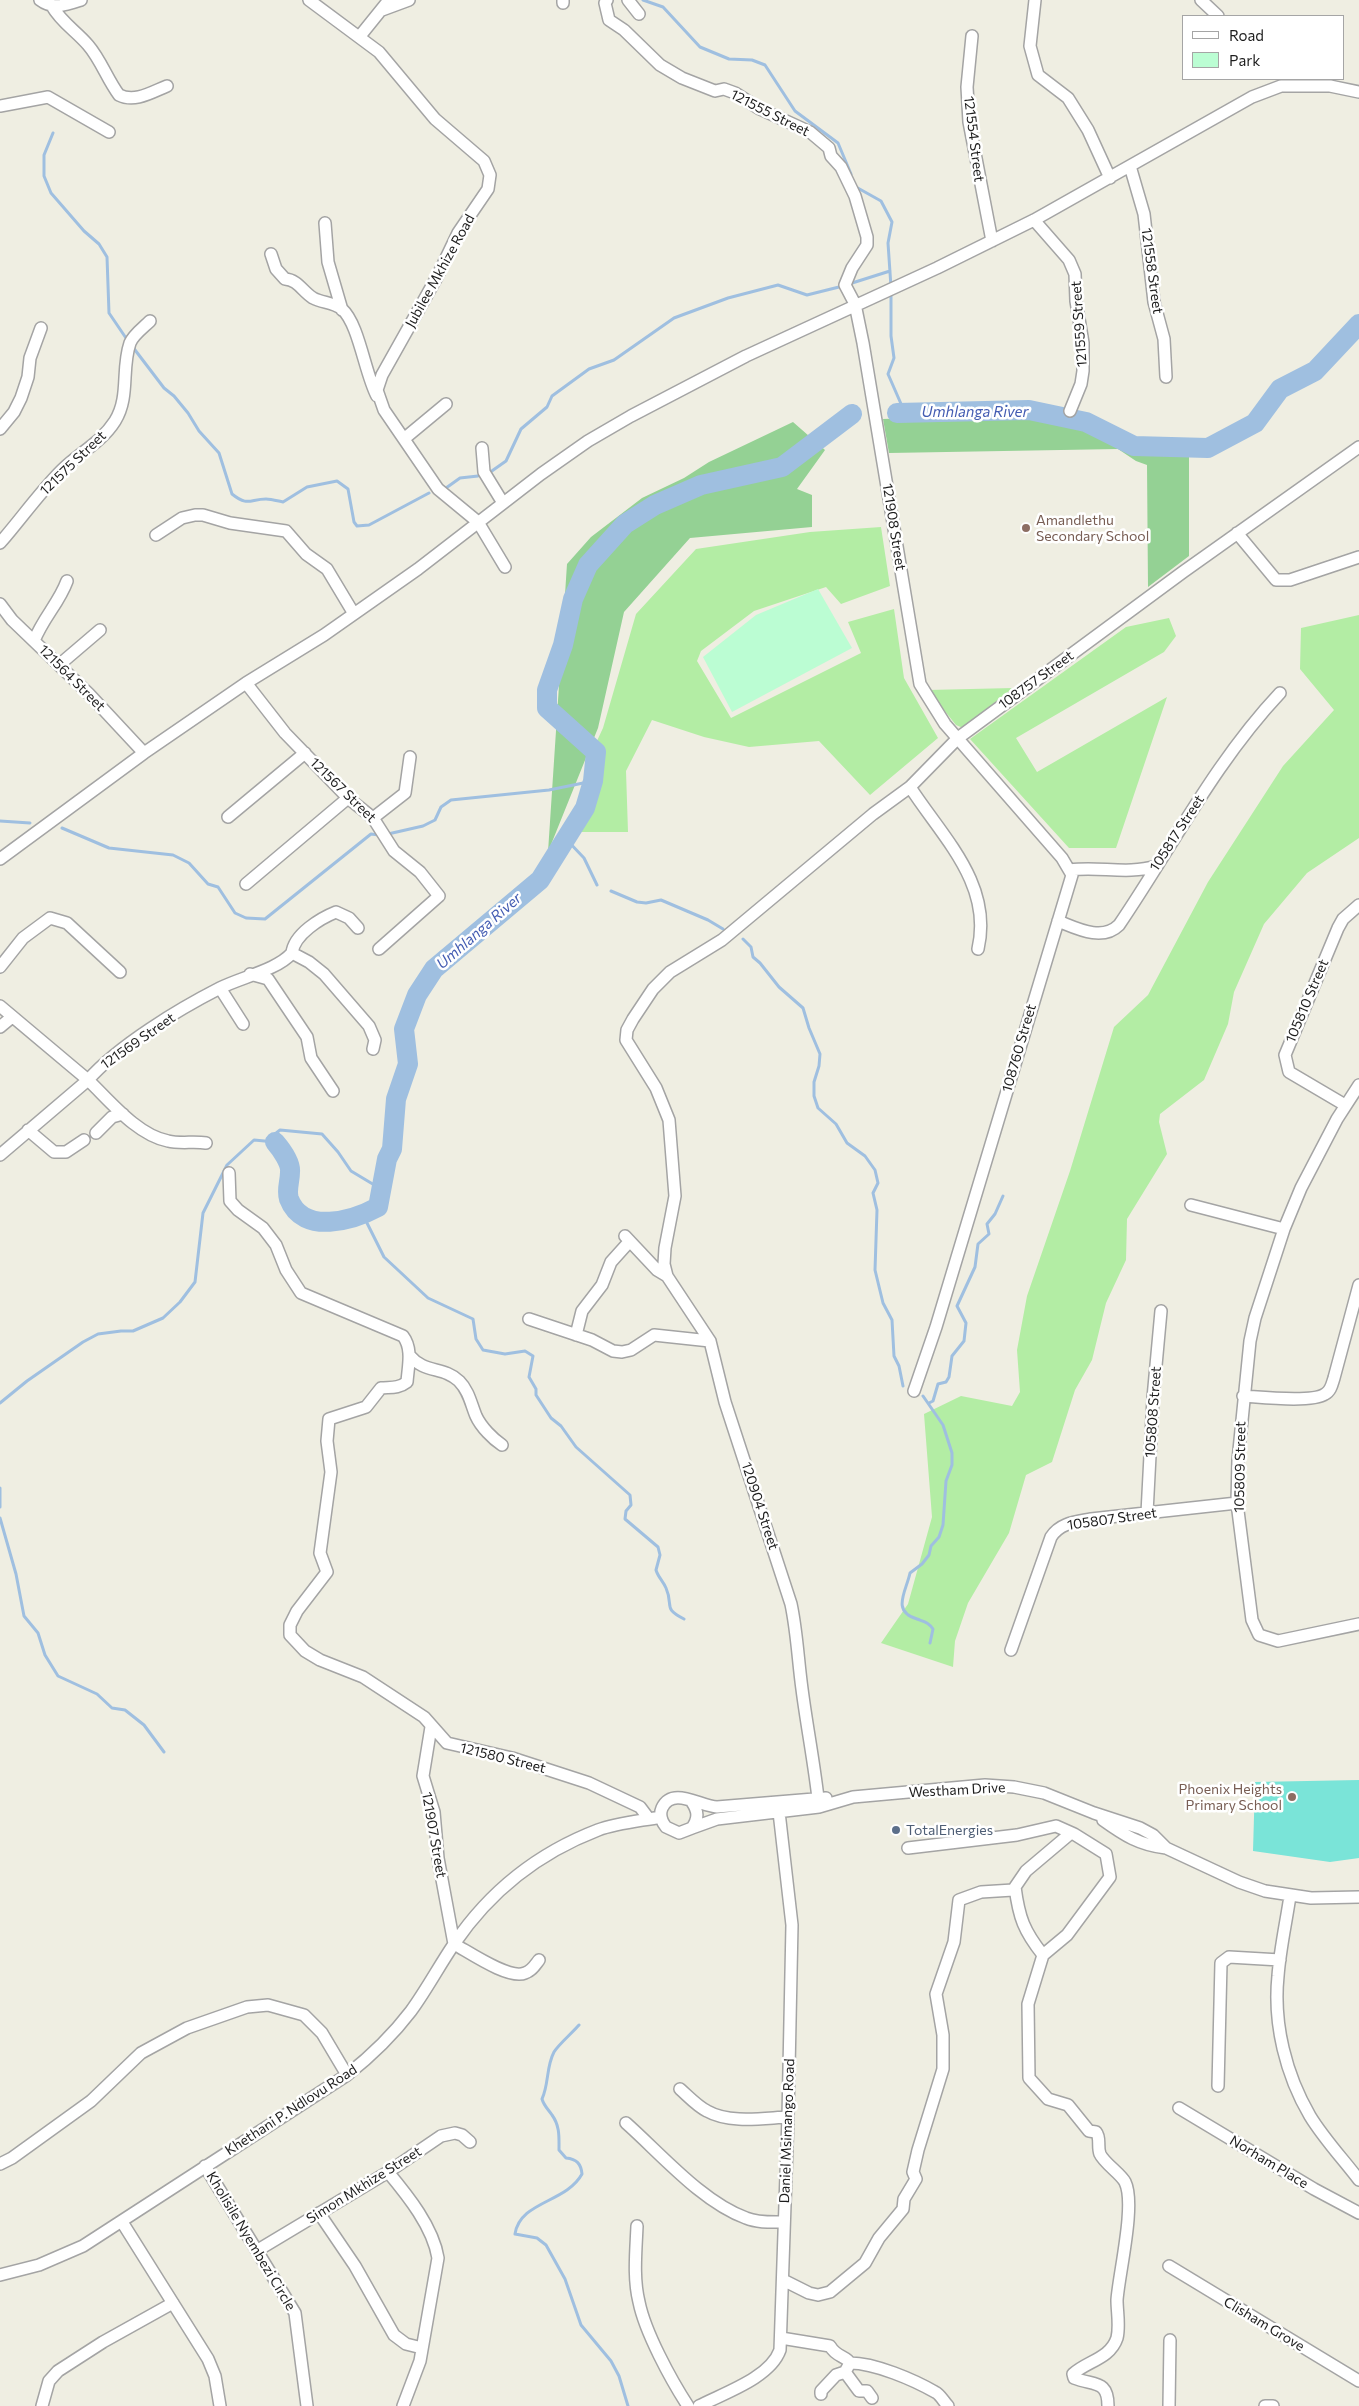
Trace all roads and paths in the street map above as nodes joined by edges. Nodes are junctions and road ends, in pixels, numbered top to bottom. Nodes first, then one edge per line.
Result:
1 (40, 0) edge
2 (81, 0) edge
3 (309, 0) edge
4 (409, 0) edge
5 (606, 0) edge
6 (628, 0) edge
7 (1035, 0) edge
8 (1201, 0) edge
9 (386, 5) edge
10 (52, 6) junction
11 (639, 14) dead end
12 (1217, 15) edge
13 (360, 36) junction
14 (972, 36) dead end
15 (1279, 82) edge
16 (167, 86) dead end
17 (1359, 92) edge
18 (0, 106) edge
19 (109, 132) dead end
20 (1130, 166) junction
21 (1110, 178) junction
22 (1034, 220) junction
23 (325, 223) dead end
24 (992, 241) junction
25 (271, 254) dead end
26 (859, 302) junction
27 (342, 310) junction
28 (150, 321) dead end
29 (41, 328) dead end
30 (1166, 377) dead end
31 (380, 402) junction
32 (446, 404) dead end
33 (1070, 411) dead end
34 (0, 429) edge
35 (404, 438) junction
36 (1359, 447) edge
37 (482, 448) dead end
38 (503, 503) junction
39 (478, 522) junction
40 (1237, 533) junction
41 (156, 535) dead end
42 (0, 543) edge
43 (1359, 557) edge
44 (505, 567) dead end
45 (67, 582) dead end
46 (0, 604) edge
47 (354, 614) junction
48 (100, 630) dead end
49 (34, 640) junction
50 (59, 665) junction
51 (246, 683) junction
52 (1280, 693) dead end
53 (958, 738) junction
54 (144, 753) junction
55 (304, 753) junction
56 (410, 757) dead end
57 (910, 787) junction
58 (348, 798) junction
59 (228, 817) dead end
60 (373, 818) junction
61 (0, 859) edge
62 (1156, 866) junction
63 (1070, 870) junction
64 (246, 884) dead end
65 (1359, 905) edge
66 (1058, 920) junction
67 (358, 928) dead end
68 (379, 949) dead end
69 (978, 949) dead end
70 (292, 953) junction
71 (0, 967) edge
72 (120, 972) dead end
73 (250, 974) junction
74 (220, 988) junction
75 (0, 1006) edge
76 (12, 1017) junction
77 (243, 1024) dead end
78 (0, 1027) edge
79 (373, 1049) dead end
80 (88, 1080) junction
81 (1359, 1085) edge
82 (333, 1091) dead end
83 (1345, 1105) junction
84 (123, 1114) junction
85 (28, 1130) junction
86 (96, 1133) dead end
87 (84, 1140) dead end
88 (206, 1143) dead end
89 (0, 1155) edge
90 (229, 1173) dead end
91 (1191, 1205) dead end
92 (1284, 1229) junction
93 (667, 1276) junction
94 (1359, 1285) edge
95 (1161, 1311) dead end
96 (529, 1320) dead end
97 (576, 1335) junction
98 (710, 1341) junction
99 (409, 1355) junction
100 (914, 1391) dead end
101 (1243, 1396) junction
102 (502, 1445) dead end
103 (1237, 1503) junction
104 (1147, 1513) junction
105 (1359, 1624) edge
106 (1011, 1650) dead end
107 (431, 1727) junction
108 (692, 1802) junction
109 (818, 1802) junction
110 (779, 1812) junction
111 (655, 1818) junction
112 (692, 1828) junction
113 (1071, 1832) junction
114 (908, 1848) dead end
115 (1015, 1888) junction
116 (1290, 1896) junction
117 (1359, 1897) edge
118 (454, 1944) junction
119 (1043, 1956) junction
120 (539, 1960) dead end
121 (1280, 1960) junction
122 (347, 2075) junction
123 (1218, 2086) dead end
124 (680, 2089) dead end
125 (1179, 2108) dead end
126 (788, 2117) junction
127 (626, 2123) dead end
128 (470, 2142) dead end
129 (0, 2164) edge
130 (205, 2166) junction
131 (388, 2172) junction
132 (1359, 2180) edge
133 (319, 2213) junction
134 (1359, 2213) edge
135 (122, 2222) junction
136 (784, 2222) junction
137 (637, 2226) dead end
138 (258, 2250) junction
139 (1169, 2266) dead end
140 (0, 2275) edge
141 (783, 2280) junction
142 (173, 2303) junction
143 (781, 2338) junction
144 (1170, 2340) dead end
145 (422, 2348) junction
146 (848, 2367) junction
147 (1359, 2381) edge
148 (820, 2394) dead end
149 (872, 2398) dead end
150 (42, 2406) edge
151 (220, 2406) edge
152 (307, 2406) edge
153 (403, 2406) edge
154 (688, 2406) edge
155 (699, 2406) edge
156 (948, 2406) edge
157 (1108, 2406) edge
158 (1169, 2406) edge
159 (1265, 2406) edge
160 (1273, 2406) edge

1 - 10 street
2 - 10 street
3 - 13 street, Jubilee Mkhize Road
4 - 9 street
5 - 26 street, 121555 Street
6 - 11 street
7 - 21 street
8 - 12 street
9 - 13 street
10 - 16 street
13 - 31 street, Jubilee Mkhize Road
14 - 24 street, 121554 Street
15 - 17 street
15 - 20 street
18 - 19 street
20 - 21 street
20 - 30 street, 121558 Street
21 - 22 street
22 - 24 street
22 - 33 street, 121559 Street
23 - 27 street
24 - 26 street
25 - 27 street
26 - 38 street
26 - 53 street, 121908 Street
27 - 31 street
28 - 42 street, 121575 Street
29 - 34 street
31 - 35 street
32 - 35 street
35 - 39 street
36 - 40 street, 108757 Street
37 - 38 street
38 - 39 street
39 - 44 street
39 - 47 street
40 - 43 street
40 - 53 street, 108757 Street
41 - 47 street
45 - 49 street
46 - 49 street, 121564 Street
47 - 51 street
48 - 50 street
49 - 50 street, 121564 Street
50 - 54 street, 121564 Street
51 - 54 street
51 - 55 street, 121567 Street
52 - 62 street, 105817 Street
53 - 57 street, 108757 Street
53 - 63 street
54 - 61 street
55 - 58 street, 121567 Street
55 - 59 street
56 - 60 street
57 - 69 street
57 - 93 street, 108757 Street
58 - 60 street, 121567 Street
58 - 64 street
60 - 68 street, 121567 Street
62 - 63 street
62 - 66 street, 105817 Street
63 - 66 street, 108760 Street
65 - 83 street, 105810 Street
66 - 100 street, 108760 Street
67 - 70 street
70 - 73 street, 121569 Street
70 - 79 street
71 - 72 street
73 - 74 street, 121569 Street
73 - 82 street
74 - 77 street
74 - 80 street, 121569 Street
75 - 76 street, 121569 Street
76 - 78 street
76 - 80 street, 121569 Street
80 - 84 street
80 - 85 street
81 - 83 street, 105809 Street
83 - 92 street, 105809 Street
84 - 86 street
84 - 88 street
85 - 87 street
85 - 89 street
90 - 99 street
91 - 92 street
92 - 101 street, 105809 Street
93 - 97 street, 120904 Street
93 - 98 street, 120904 Street
94 - 101 street
95 - 104 street, 105808 Street
96 - 97 street
97 - 98 street
98 - 109 street, 120904 Street
99 - 102 street
99 - 107 street, 121580 Street
101 - 103 street, 105809 Street
103 - 104 street, 105807 Street
103 - 105 street, 105809 Street
104 - 106 street, 105807 Street
107 - 111 street, 121580 Street
107 - 118 street, 121907 Street
108 - 109 street, Westham Drive
108 - 111 street
108 - 112 street
109 - 110 street, Westham Drive
109 - 116 street, Westham Drive
110 - 112 street, Westham Drive
110 - 126 street, Daniel Msimango Road
111 - 112 street
111 - 118 street, Khethani P. Ndlovu Road
113 - 114 street
113 - 115 street
113 - 119 street
115 - 119 street
115 - 141 street
116 - 117 street, Westham Drive
116 - 121 street
118 - 120 street
118 - 122 street, Khethani P. Ndlovu Road
119 - 157 street
121 - 123 street
121 - 132 street
122 - 129 street
122 - 130 street, Khethani P. Ndlovu Road
124 - 126 street
125 - 134 street, Norham Place
126 - 136 street, Daniel Msimango Road
127 - 136 street
128 - 131 street, Simon Mkhize Street
130 - 135 street, Khethani P. Ndlovu Road
130 - 138 street, Kholisile Nyembezi Circle
131 - 133 street, Simon Mkhize Street
131 - 145 street
133 - 138 street, Simon Mkhize Street
133 - 145 street
135 - 140 street, Khethani P. Ndlovu Road
135 - 142 street
136 - 141 street, Daniel Msimango Road
137 - 154 street
138 - 152 street, Kholisile Nyembezi Circle
139 - 147 street, Clisham Grove
141 - 143 street, Daniel Msimango Road
142 - 150 street
142 - 151 street
143 - 146 street
143 - 155 street, Daniel Msimango Road
144 - 158 street
145 - 153 street
146 - 148 street
146 - 149 street
146 - 156 street
159 - 160 street

